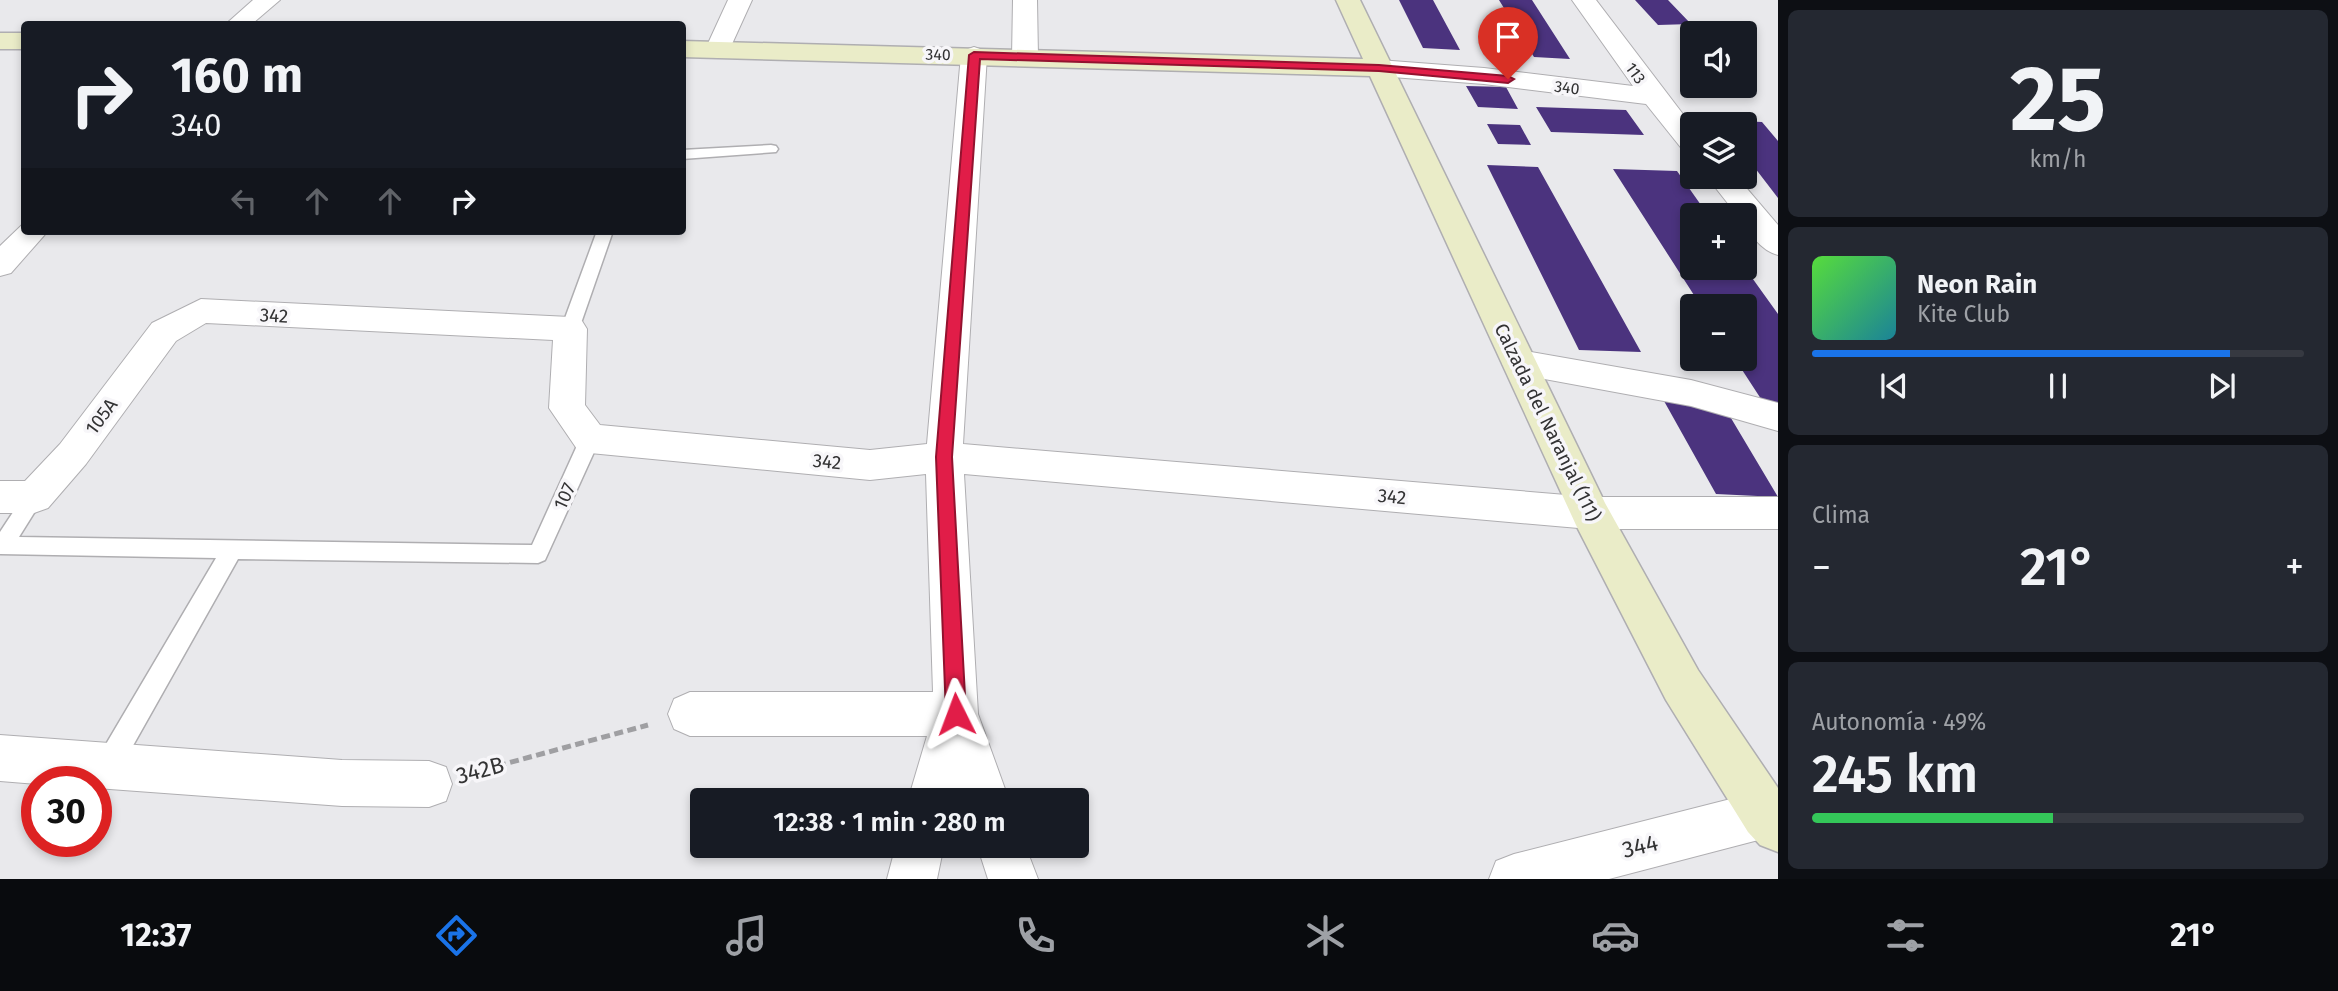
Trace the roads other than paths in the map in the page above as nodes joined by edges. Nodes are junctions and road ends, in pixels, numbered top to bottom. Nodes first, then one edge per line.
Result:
1 (268, 0) edge
2 (740, 0) edge
3 (1025, 0) edge
4 (1348, 0) edge
5 (1584, 0) edge
6 (242, 21) edge
7 (0, 41) edge
8 (21, 41) edge
9 (686, 49) edge
10 (718, 50) junction
11 (974, 55) junction
12 (1025, 57) junction
13 (1379, 68) junction
14 (1654, 97) junction
15 (1680, 128) edge
16 (771, 149) dead end
17 (686, 155) edge
18 (1731, 189) edge
19 (29, 235) edge
20 (605, 235) edge
21 (1778, 245) edge
22 (0, 265) edge
23 (570, 329) junction
24 (164, 332) joint
25 (1519, 363) junction
26 (1778, 417) edge
27 (590, 439) junction
28 (944, 457) junction
29 (17, 497) edge
30 (1590, 513) junction
31 (1778, 513) edge
32 (232, 550) junction
33 (690, 714) road end
34 (956, 714) junction
35 (0, 758) edge
36 (108, 766) joint
37 (112, 766) edge
38 (429, 784) road end
39 (935, 788) edge
40 (981, 788) edge
41 (1772, 820) edge
42 (917, 858) edge
43 (1006, 858) edge
44 (912, 879) edge
45 (1013, 879) edge
46 (1514, 879) edge

1 - 6 street
2 - 10 street
3 - 12 street
4 - 13 main road, Calzada del Naranjal (111)
5 - 14 street, 113
7 - 8 main road
9 - 10 main road, 340
10 - 11 main road, 340
11 - 12 main road, 340
11 - 28 street
12 - 13 main road, 340
13 - 14 street, 340
13 - 25 main road, Calzada del Naranjal (111)
14 - 15 street, 113
16 - 17 lane
18 - 21 street
19 - 22 street
20 - 23 lane
23 - 24 street, 342
23 - 27 street
24 - 29 street, 105A
25 - 26 street
25 - 30 main road, Calzada del Naranjal (111)
27 - 28 street, 342
27 - 32 lane, 107
28 - 30 street, 342
28 - 34 street
29 - 32 lane
30 - 31 street, 342
30 - 41 main road, Calzada del Naranjal (111)
32 - 36 lane
33 - 34 street
34 - 39 street
34 - 40 street
35 - 36 street, 342B
37 - 38 street, 342B
41 - 46 street, 344
42 - 44 street
43 - 45 street

